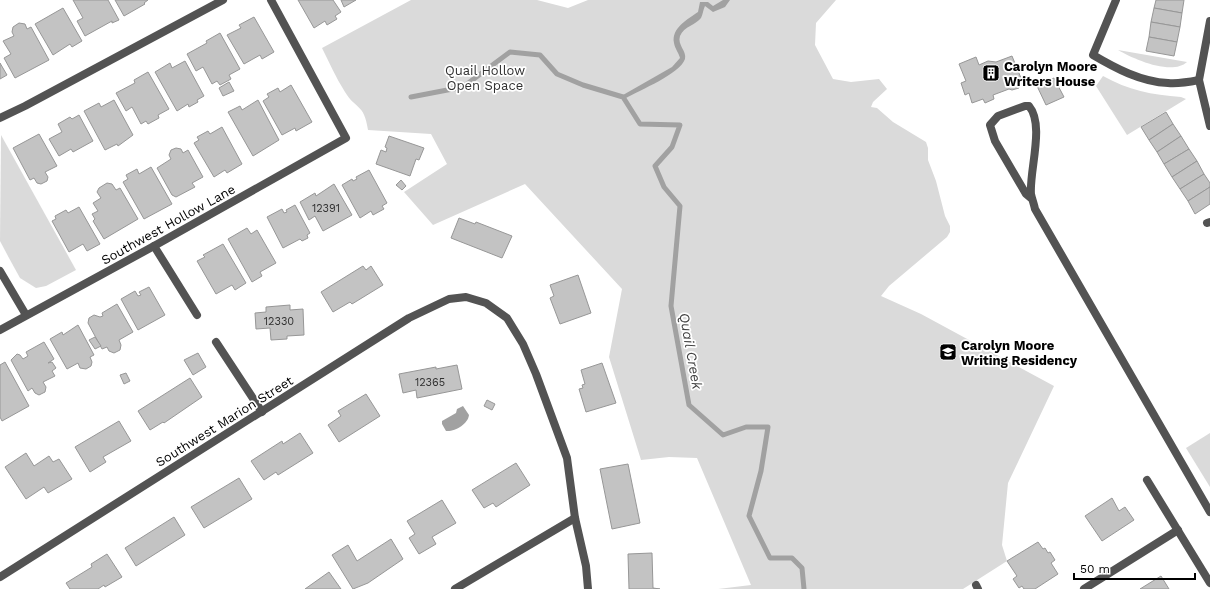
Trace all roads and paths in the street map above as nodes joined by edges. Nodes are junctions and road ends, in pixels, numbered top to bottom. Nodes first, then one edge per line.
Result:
1 (223, 0) edge
2 (271, 0) edge
3 (1116, 0) edge
4 (1210, 21) edge
5 (1199, 80) junction
6 (0, 118) edge
7 (1210, 126) edge
8 (1032, 199) junction
9 (154, 246) junction
10 (0, 271) edge
11 (197, 315) dead end
12 (26, 316) junction
13 (0, 330) edge
14 (216, 342) dead end
15 (262, 412) junction
16 (1147, 480) dead end
17 (1210, 512) edge
18 (575, 518) junction
19 (1178, 530) junction
20 (0, 577) edge
21 (1210, 583) edge
22 (455, 589) edge
23 (588, 589) edge
24 (1084, 589) edge

1 - 6 street
2 - 9 street, Southwest Hollow Lane
3 - 5 street
4 - 5 street
5 - 7 street
8 - 8 street
8 - 17 street
9 - 11 street
9 - 12 street, Southwest Hollow Lane
10 - 12 street
12 - 13 street, Southwest Hollow Lane
14 - 15 street
15 - 18 street, Southwest Marion Street
15 - 20 street, Southwest Marion Street
16 - 19 street
18 - 22 street
18 - 23 street
19 - 21 street
19 - 24 street

